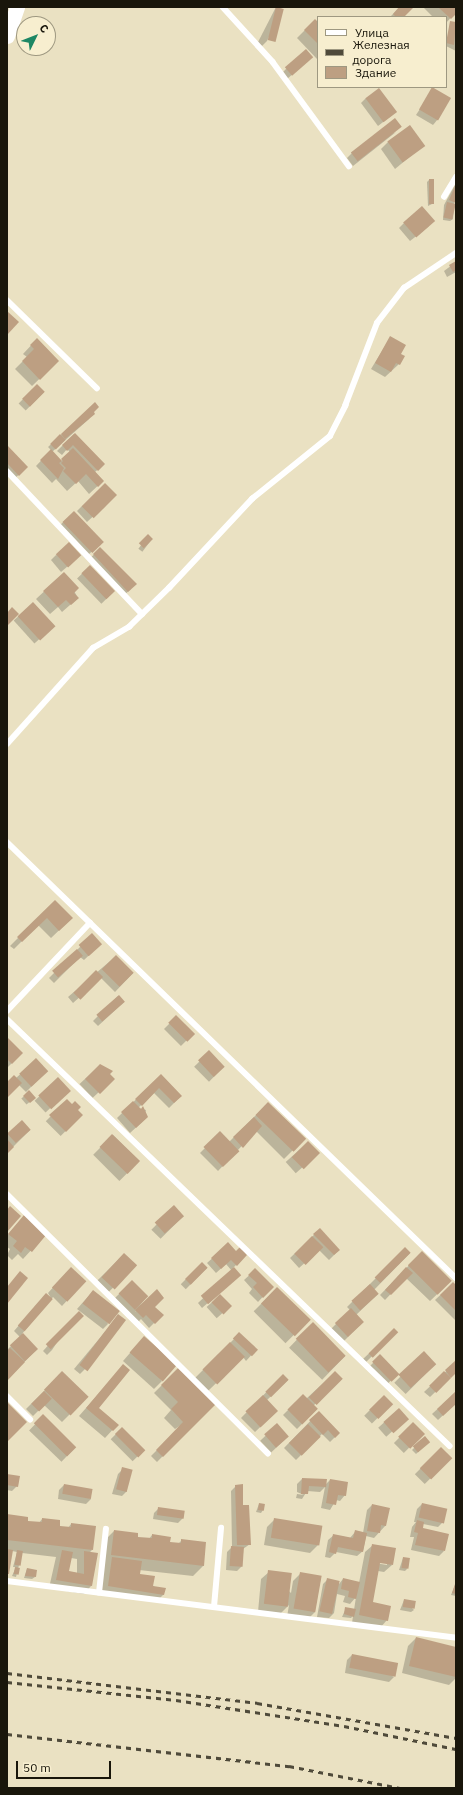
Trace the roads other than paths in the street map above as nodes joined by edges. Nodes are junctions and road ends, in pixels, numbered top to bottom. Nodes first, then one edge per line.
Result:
1 (17, 7) edge
2 (222, 7) edge
3 (7, 36) edge
4 (349, 166) dead end
5 (456, 178) edge
6 (444, 197) dead end
7 (456, 253) edge
8 (7, 300) edge
9 (97, 388) dead end
10 (7, 471) edge
11 (142, 614) junction
12 (7, 744) edge
13 (7, 842) edge
14 (90, 923) junction
15 (7, 1011) edge
16 (7, 1019) edge
17 (7, 1194) edge
18 (456, 1278) edge
19 (7, 1396) edge
20 (30, 1418) dead end
21 (450, 1446) dead end
22 (268, 1453) dead end
23 (221, 1528) dead end
24 (106, 1529) dead end
25 (7, 1581) edge
26 (99, 1593) junction
27 (214, 1607) junction
28 (456, 1638) edge

1 - 3 street
2 - 4 lane
5 - 6 lane
7 - 11 lane
8 - 9 lane
10 - 11 lane
11 - 12 lane
13 - 14 lane
14 - 15 lane
14 - 18 lane
16 - 21 lane
17 - 22 lane
19 - 20 lane
23 - 27 lane
24 - 26 lane
25 - 26 lane
26 - 27 lane
27 - 28 lane

